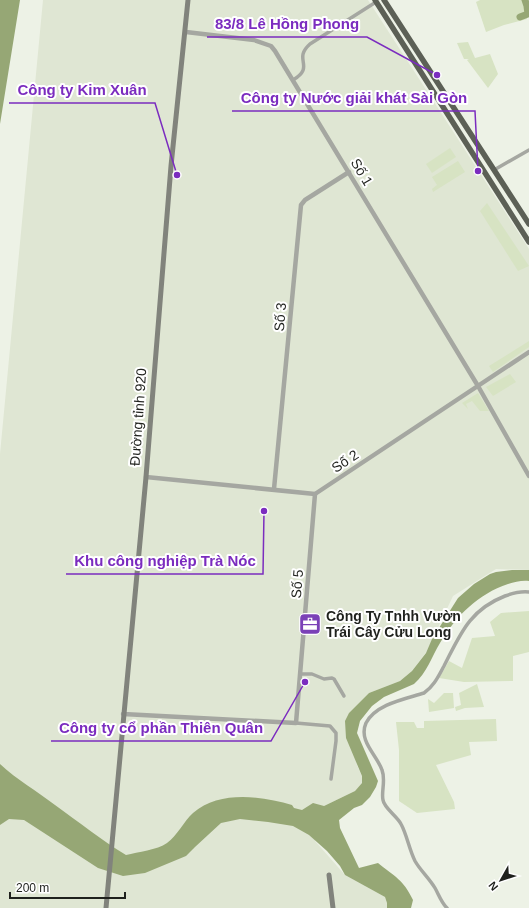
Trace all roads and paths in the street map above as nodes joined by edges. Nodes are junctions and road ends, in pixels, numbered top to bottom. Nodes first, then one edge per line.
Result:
1 (188, 0) edge
2 (384, 0) edge
3 (375, 1) edge
4 (186, 32) junction
5 (293, 80) junction
6 (529, 150) edge
7 (494, 170) junction
8 (349, 172) junction
9 (529, 224) edge
10 (529, 242) edge
11 (529, 352) edge
12 (478, 386) junction
13 (529, 476) edge
14 (146, 477) junction
15 (274, 489) junction
16 (315, 494) junction
17 (529, 592) edge
18 (300, 674) junction
19 (344, 696) dead end
20 (123, 714) junction
21 (296, 723) junction
22 (331, 778) dead end
23 (329, 875) dead end
24 (106, 908) edge
25 (333, 908) edge
26 (447, 908) edge

1 - 4 main road, Đường tỉnh 920
2 - 7 highway
3 - 5 street
3 - 10 highway
4 - 5 street, Số 1
4 - 14 main road, Đường tỉnh 920
5 - 8 street, Số 1
6 - 7 street
7 - 9 highway
8 - 12 street, Số 1
8 - 15 street, Số 3
11 - 12 street, Số 2
12 - 13 street, Số 1
12 - 16 street, Số 2
14 - 15 street
14 - 20 main road, Đường tỉnh 920
15 - 16 street
16 - 18 street, Số 5
17 - 26 street
18 - 19 street
18 - 21 street, Số 5
20 - 21 street
20 - 24 main road, Đường tỉnh 920
21 - 22 street
23 - 25 main road

